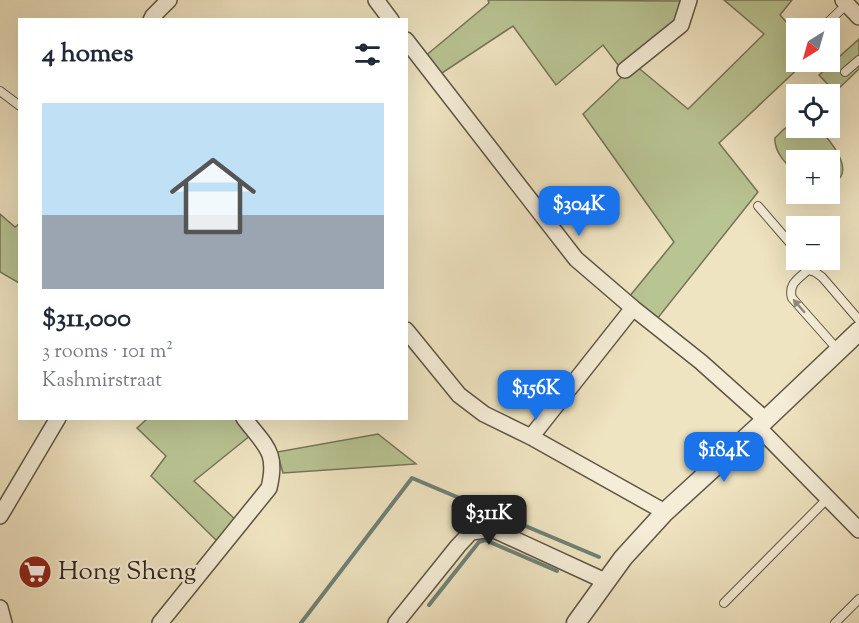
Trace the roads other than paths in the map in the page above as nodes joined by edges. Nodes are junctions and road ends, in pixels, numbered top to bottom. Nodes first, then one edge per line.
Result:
1 (169, 0) edge
2 (376, 0) edge
3 (689, 0) edge
4 (845, 2) edge
5 (859, 17) edge
6 (152, 18) edge
7 (390, 18) edge
8 (831, 18) edge
9 (408, 43) edge
10 (859, 60) edge
11 (625, 70) dead end
12 (845, 72) dead end
13 (0, 91) edge
14 (18, 104) edge
15 (758, 206) dead end
16 (786, 238) edge
17 (815, 272) joint
18 (633, 308) junction
19 (859, 320) edge
20 (859, 331) edge
21 (408, 332) edge
22 (838, 350) junction
23 (57, 420) edge
24 (246, 420) edge
25 (762, 424) junction
26 (531, 436) junction
27 (828, 498) junction
28 (665, 512) junction
29 (0, 516) edge
30 (859, 530) edge
31 (605, 580) junction
32 (859, 599) edge
33 (724, 603) dead end
34 (0, 608) edge
35 (4, 623) edge
36 (160, 623) edge
37 (396, 623) edge
38 (576, 623) edge
39 (835, 623) edge

1 - 6 street
2 - 7 street
3 - 11 street
4 - 5 street
4 - 8 lane
9 - 18 street
10 - 12 lane
13 - 14 lane
15 - 16 lane
17 - 19 lane
22 -> 17 lane
18 - 25 street
18 - 26 street
20 - 22 street
21 - 26 street
22 - 25 street
23 - 29 street
24 - 36 street
25 - 27 street
25 - 28 street
26 - 28 street
27 - 30 street
27 - 33 lane
28 - 31 street
31 - 37 street
31 - 38 street
32 - 39 lane
34 - 35 street

